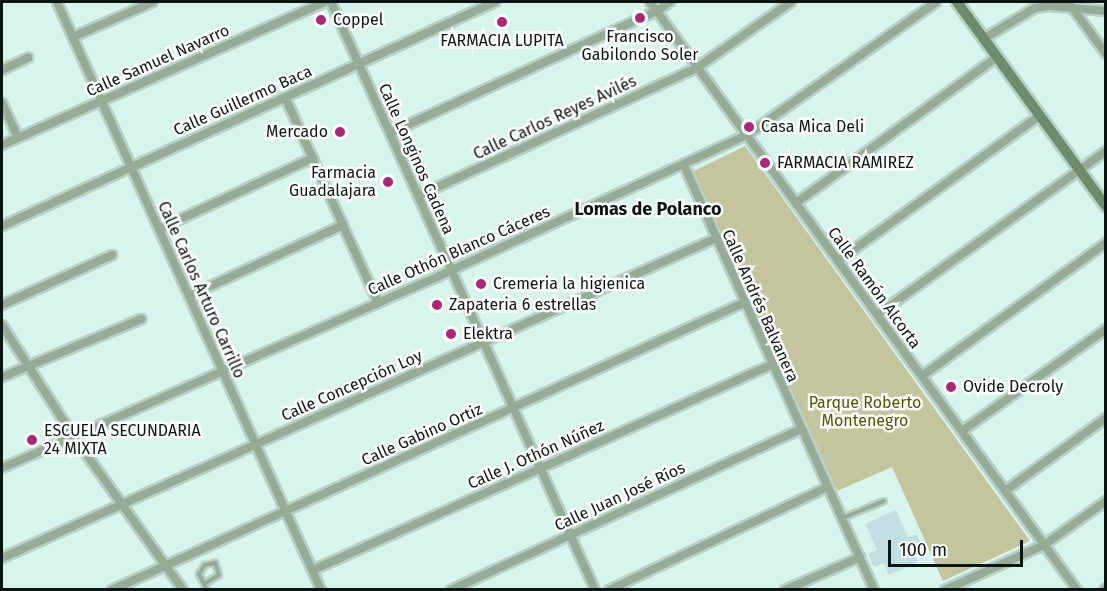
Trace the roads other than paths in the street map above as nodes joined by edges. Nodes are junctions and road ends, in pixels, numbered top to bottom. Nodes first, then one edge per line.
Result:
1 (57, 2) edge
2 (153, 2) edge
3 (325, 2) edge
4 (331, 2) edge
5 (492, 2) edge
6 (650, 2) edge
7 (670, 2) edge
8 (791, 2) edge
9 (936, 2) edge
10 (957, 2) edge
11 (1070, 4) edge
12 (657, 11) junction
13 (1106, 11) edge
14 (74, 37) junction
15 (983, 39) junction
16 (1106, 54) edge
17 (997, 57) junction
18 (28, 58) dead end
19 (359, 64) junction
20 (698, 67) junction
21 (2, 70) edge
22 (285, 97) junction
23 (102, 100) junction
24 (2, 103) edge
25 (1039, 116) junction
26 (390, 133) junction
27 (747, 135) junction
28 (18, 138) junction
29 (2, 145) edge
30 (1106, 151) edge
31 (313, 158) junction
32 (684, 165) junction
33 (132, 166) junction
34 (1079, 171) junction
35 (418, 196) junction
36 (796, 203) junction
37 (1106, 206) edge
38 (343, 225) junction
39 (2, 226) edge
40 (159, 229) junction
41 (714, 238) junction
42 (1106, 243) edge
43 (112, 255) dead end
44 (838, 261) junction
45 (452, 270) junction
46 (189, 296) junction
47 (378, 303) junction
48 (743, 303) junction
49 (2, 305) edge
50 (877, 315) junction
51 (141, 319) dead end
52 (2, 325) edge
53 (1106, 329) edge
54 (483, 342) junction
55 (771, 364) junction
56 (28, 365) junction
57 (222, 371) junction
58 (922, 376) junction
59 (2, 377) edge
60 (514, 409) junction
61 (1106, 418) edge
62 (801, 429) junction
63 (962, 431) junction
64 (74, 437) junction
65 (256, 444) junction
66 (2, 468) edge
67 (541, 468) junction
68 (828, 487) junction
69 (1005, 490) junction
70 (884, 501) dead end
71 (1106, 501) edge
72 (122, 504) junction
73 (286, 511) junction
74 (842, 519) junction
75 (571, 535) junction
76 (1044, 545) junction
77 (860, 557) junction
78 (2, 558) edge
79 (166, 565) junction
80 (313, 570) junction
81 (204, 584) junction
82 (112, 590) edge
83 (183, 590) edge
84 (207, 590) edge
85 (321, 590) edge
86 (451, 590) edge
87 (595, 590) edge
88 (609, 590) edge
89 (785, 590) edge
90 (874, 590) edge
91 (945, 590) edge
92 (1077, 590) edge

1 - 14 street, Calle Carlos Arturo Carrillo
2 - 14 street
3 - 23 street, Calle Samuel Navarro
4 - 19 street, Calle Longinos Cadena
5 - 19 street, Calle Guillermo Baca
6 - 12 street, Calle Ramón Alcorta
7 - 12 street
8 - 20 street, Calle Carlos Reyes Avilés
9 - 27 street, Calle Othón Blanco Cáceres
10 - 15 street
11 - 13 street
11 - 15 street
11 - 16 street
12 - 20 street, Calle Ramón Alcorta
12 - 26 street
14 - 23 street, Calle Carlos Arturo Carrillo
15 - 17 street
17 - 25 street
17 - 36 street
18 - 21 street
19 - 22 street, Calle Guillermo Baca
19 - 26 street, Calle Longinos Cadena
20 - 27 street, Calle Ramón Alcorta
20 - 35 street, Calle Carlos Reyes Avilés
22 - 31 street
22 - 33 street, Calle Guillermo Baca
23 - 28 street, Calle Samuel Navarro
23 - 33 street, Calle Carlos Arturo Carrillo
24 - 28 street
25 - 34 street
25 - 44 street
26 - 35 street, Calle Longinos Cadena
27 - 32 street, Calle Othón Blanco Cáceres
27 - 36 street, Calle Ramón Alcorta
28 - 29 street, Calle Samuel Navarro
30 - 34 street
31 - 38 street
31 - 40 street
32 - 41 street, Calle Andrés Balvanera
32 - 45 street, Calle Othón Blanco Cáceres
33 - 39 street, Calle Guillermo Baca
33 - 40 street, Calle Carlos Arturo Carrillo
34 - 37 street
34 - 50 street
35 - 45 street, Calle Longinos Cadena
36 - 44 street, Calle Ramón Alcorta
38 - 46 street
38 - 47 street
40 - 46 street, Calle Carlos Arturo Carrillo
41 - 48 street, Calle Andrés Balvanera
41 - 54 street, Calle Concepción Loy
42 - 58 street
43 - 49 street
44 - 50 street, Calle Ramón Alcorta
45 - 47 street, Calle Othón Blanco Cáceres
45 - 54 street, Calle Longinos Cadena
46 - 57 street, Calle Carlos Arturo Carrillo
47 - 57 street, Calle Othón Blanco Cáceres
48 - 55 street, Calle Andrés Balvanera
48 - 60 street, Calle Gabino Ortiz
50 - 58 street, Calle Ramón Alcorta
51 - 56 street
52 - 56 street
53 - 63 street
54 - 60 street, Calle Longinos Cadena
54 - 65 street, Calle Concepción Loy
55 - 62 street, Calle Andrés Balvanera
55 - 67 street, Calle J. Othón Núñez
56 - 59 street
56 - 64 street
57 - 64 street, Calle Othón Blanco Cáceres
57 - 65 street, Calle Carlos Arturo Carrillo
58 - 63 street, Calle Ramón Alcorta
60 - 67 street, Calle Longinos Cadena
60 - 73 street, Calle Gabino Ortiz
61 - 69 street
62 - 68 street, Calle Andrés Balvanera
62 - 75 street, Calle Juan José Ríos
63 - 69 street, Calle Ramón Alcorta
64 - 66 street, Calle Othón Blanco Cáceres
64 - 72 street
65 - 72 street, Calle Concepción Loy
65 - 73 street, Calle Carlos Arturo Carrillo
67 - 75 street, Calle Longinos Cadena
67 - 80 street, Calle J. Othón Núñez
68 - 74 street, Calle Andrés Balvanera
68 - 88 street
69 - 76 street, Calle Ramón Alcorta
70 - 74 lane
71 - 76 street
72 - 78 street, Calle Concepción Loy
72 - 79 street
73 - 79 street, Calle Gabino Ortiz
73 - 80 street, Calle Carlos Arturo Carrillo
74 - 77 street, Calle Andrés Balvanera
75 - 86 street, Calle Juan José Ríos
75 - 87 street, Calle Longinos Cadena
76 - 91 street
76 - 92 street, Calle Ramón Alcorta
77 - 89 street
77 - 90 street, Calle Andrés Balvanera
79 - 82 street, Calle Gabino Ortiz
79 - 83 street
80 - 85 street, Calle Carlos Arturo Carrillo
81 - 81 lane
81 - 84 lane

